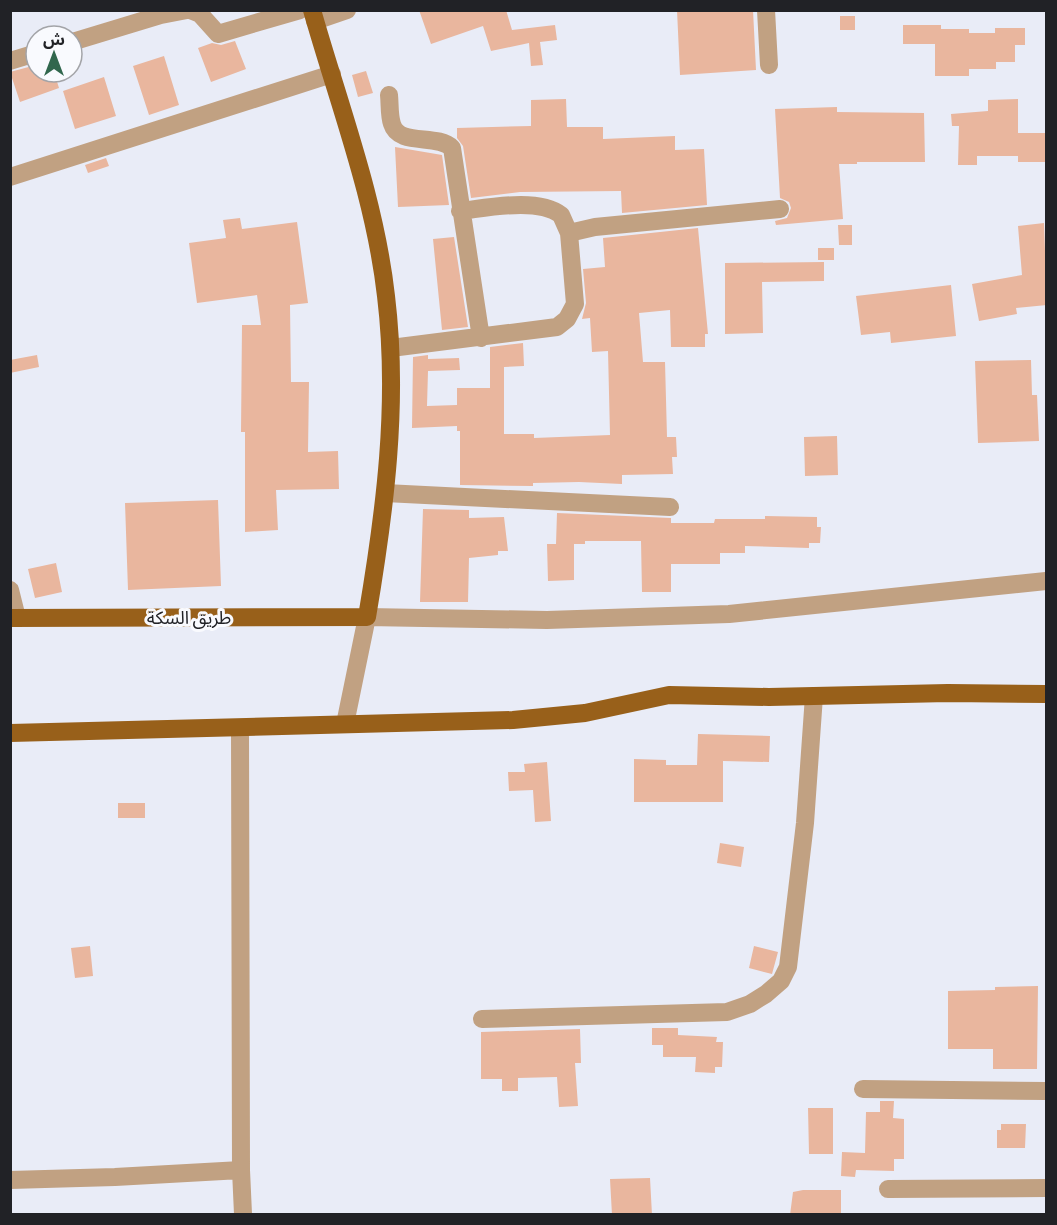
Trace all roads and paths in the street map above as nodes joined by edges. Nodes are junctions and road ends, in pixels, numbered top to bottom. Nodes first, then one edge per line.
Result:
1 (188, 10) edge
2 (347, 10) edge
3 (766, 10) edge
4 (309, 14) edge
5 (84, 38) edge
6 (769, 65) dead end
7 (332, 74) junction
8 (389, 95) dead end
9 (10, 177) edge
10 (780, 209) dead end
11 (460, 211) junction
12 (569, 233) junction
13 (481, 338) junction
14 (391, 348) junction
15 (385, 493) junction
16 (670, 507) dead end
17 (1047, 581) edge
18 (10, 590) edge
19 (367, 617) junction
20 (14, 618) edge
21 (1047, 694) edge
22 (814, 696) junction
23 (345, 724) junction
24 (240, 729) junction
25 (10, 733) edge
26 (482, 1019) dead end
27 (863, 1089) dead end
28 (1047, 1091) edge
29 (241, 1170) junction
30 (10, 1180) edge
31 (1047, 1188) edge
32 (888, 1189) dead end
33 (243, 1215) edge

1 - 4 street
1 - 5 street
2 - 4 street
3 - 6 street
4 - 7 main road
7 - 9 street
7 - 14 main road
8 - 11 street
10 - 12 street
11 - 12 street
11 - 13 street
12 - 13 street
13 - 14 street
14 - 15 main road
15 - 16 street
15 - 19 main road
17 - 19 street
18 - 20 street
19 - 20 main road, طريق السكة
19 - 23 street
21 - 22 main road
22 - 23 main road
22 - 26 street
23 - 24 main road
24 - 25 main road
24 - 29 street
27 - 28 street
29 - 30 street
29 - 33 street
31 - 32 street

